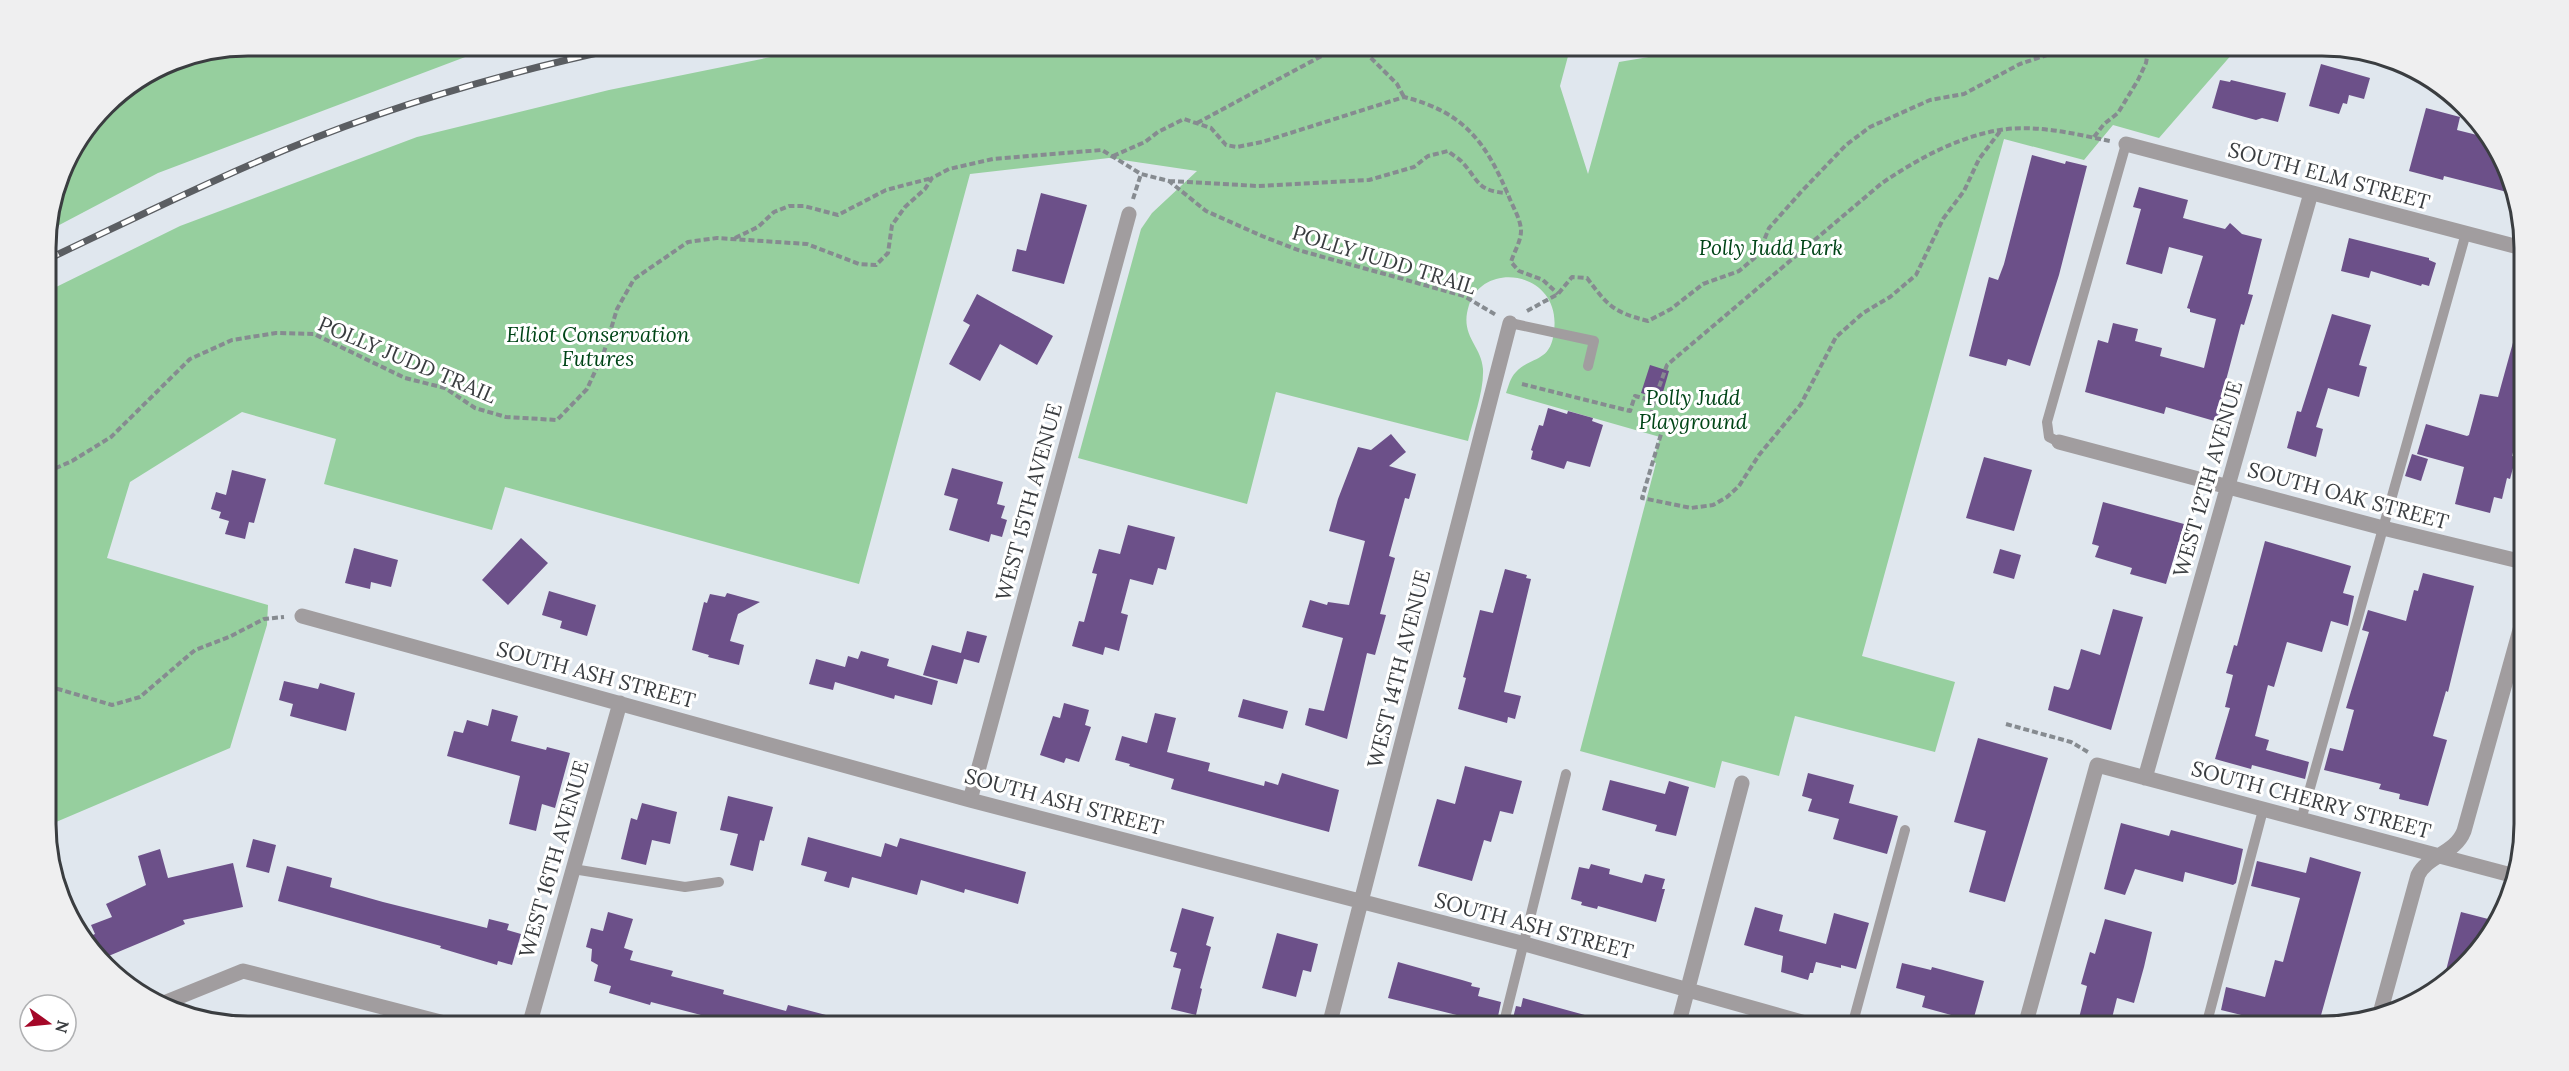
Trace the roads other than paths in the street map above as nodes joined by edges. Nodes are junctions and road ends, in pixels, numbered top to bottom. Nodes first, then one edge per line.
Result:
1 (2126, 144) joint
2 (2311, 193) junction
3 (1129, 214) road end
4 (2466, 233) junction
5 (2514, 246) edge
6 (1510, 323) joint
7 (1588, 366) dead end
8 (2059, 442) joint
9 (2228, 486) junction
10 (2383, 528) junction
11 (2514, 560) edge
12 (302, 616) road end
13 (2514, 651) edge
14 (620, 703) junction
15 (1566, 774) dead end
16 (2145, 778) junction
17 (1742, 783) dead end
18 (970, 800) junction
19 (2263, 810) junction
20 (2301, 820) junction
21 (1905, 830) dead end
22 (2440, 856) junction
23 (573, 869) junction
24 (2506, 874) edge
25 (719, 882) dead end
26 (1361, 902) junction
27 (1525, 944) junction
28 (1688, 989) junction
29 (172, 1000) edge
30 (2382, 1005) edge
31 (1332, 1015) edge
32 (1506, 1015) edge
33 (1681, 1015) edge
34 (1779, 1015) edge
35 (1855, 1015) edge
36 (2028, 1015) edge
37 (2209, 1015) edge
38 (418, 1016) edge
39 (532, 1016) edge

1 - 2 street, SOUTH ELM STREET
1 - 8 lane
2 - 4 street, SOUTH ELM STREET
2 - 9 street, WEST 12TH AVENUE
3 - 18 street, WEST 15TH AVENUE
4 - 5 street, SOUTH ELM STREET
4 - 10 lane
6 - 7 lane
6 - 26 street, WEST 14TH AVENUE
8 - 9 street, SOUTH OAK STREET
9 - 10 street, SOUTH OAK STREET
9 - 16 street, WEST 12TH AVENUE
10 - 11 street, SOUTH OAK STREET
10 - 20 lane
12 - 14 street, SOUTH ASH STREET
13 - 22 street
14 - 18 street, SOUTH ASH STREET
14 - 23 street, WEST 16TH AVENUE
15 - 27 lane
16 - 19 street, SOUTH CHERRY STREET
16 - 36 street, SOUTH CHERRY STREET
17 - 28 street
18 - 26 street, SOUTH ASH STREET
19 - 20 street, SOUTH CHERRY STREET
19 - 37 lane
20 - 22 street, SOUTH CHERRY STREET
21 - 35 lane
22 - 24 street, SOUTH CHERRY STREET
22 - 30 street
23 - 25 lane
23 - 39 street, WEST 16TH AVENUE
26 - 27 street, SOUTH ASH STREET
26 - 31 street, WEST 14TH AVENUE
27 - 28 street, SOUTH ASH STREET
27 - 32 lane
28 - 33 street
28 - 34 street, SOUTH ASH STREET
29 - 38 street

